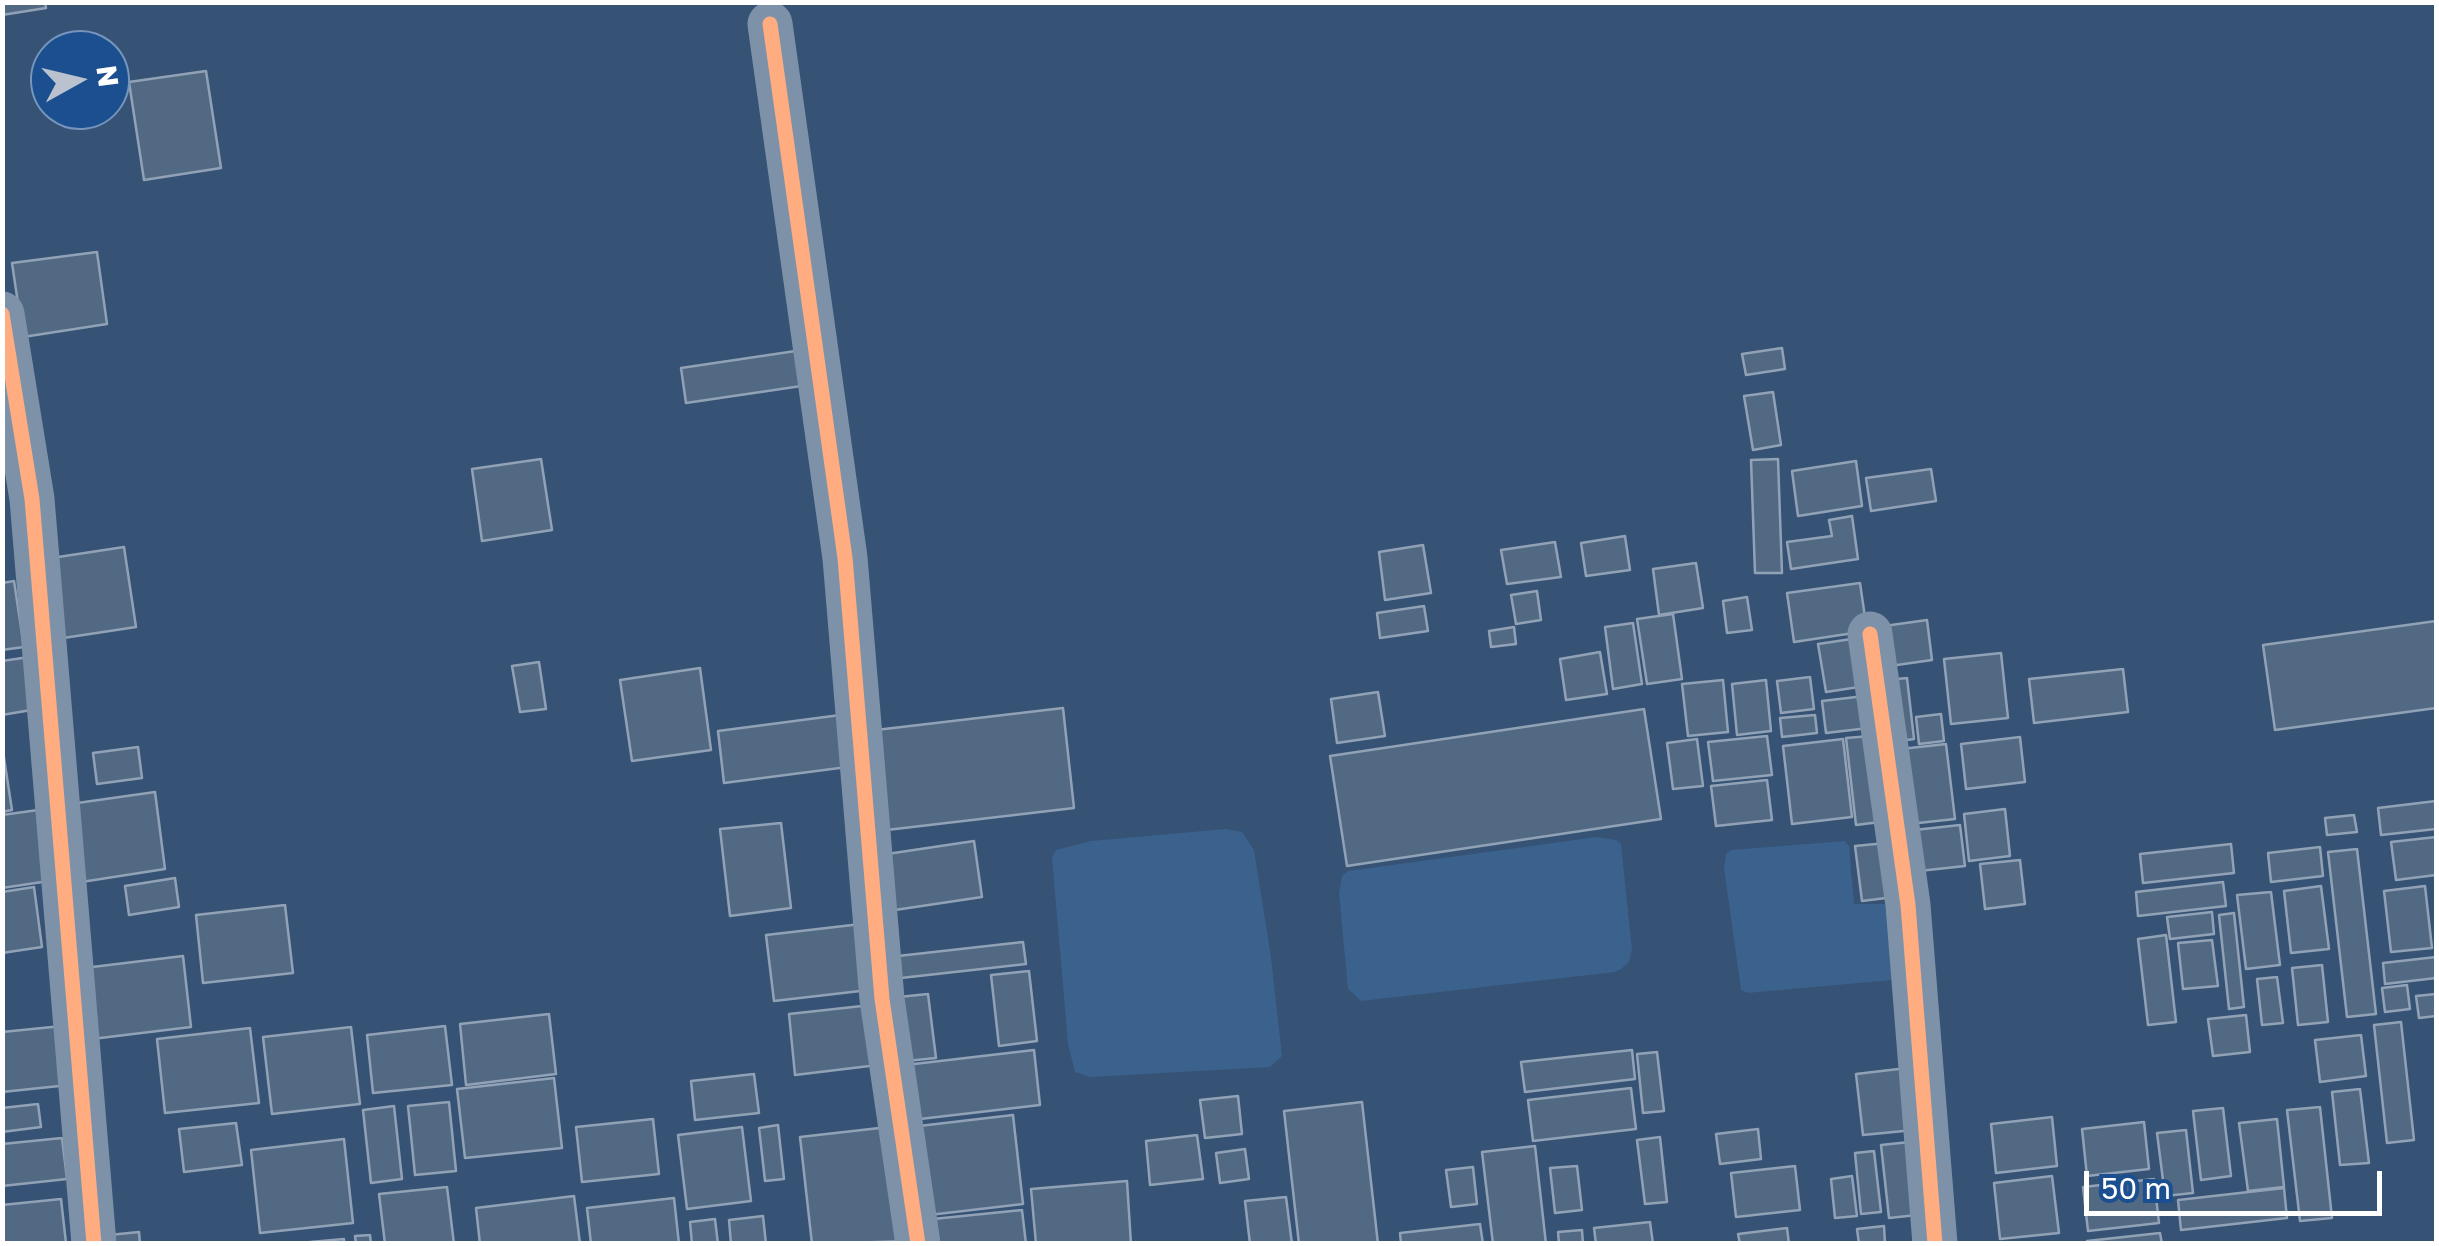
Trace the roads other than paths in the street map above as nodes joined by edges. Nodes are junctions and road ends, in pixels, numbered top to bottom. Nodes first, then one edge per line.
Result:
1 (770, 24) dead end
2 (2, 314) edge
3 (1870, 634) dead end
4 (94, 1244) edge
5 (918, 1244) edge
6 (1935, 1244) edge

1 - 5 street
2 - 4 street
3 - 6 street

